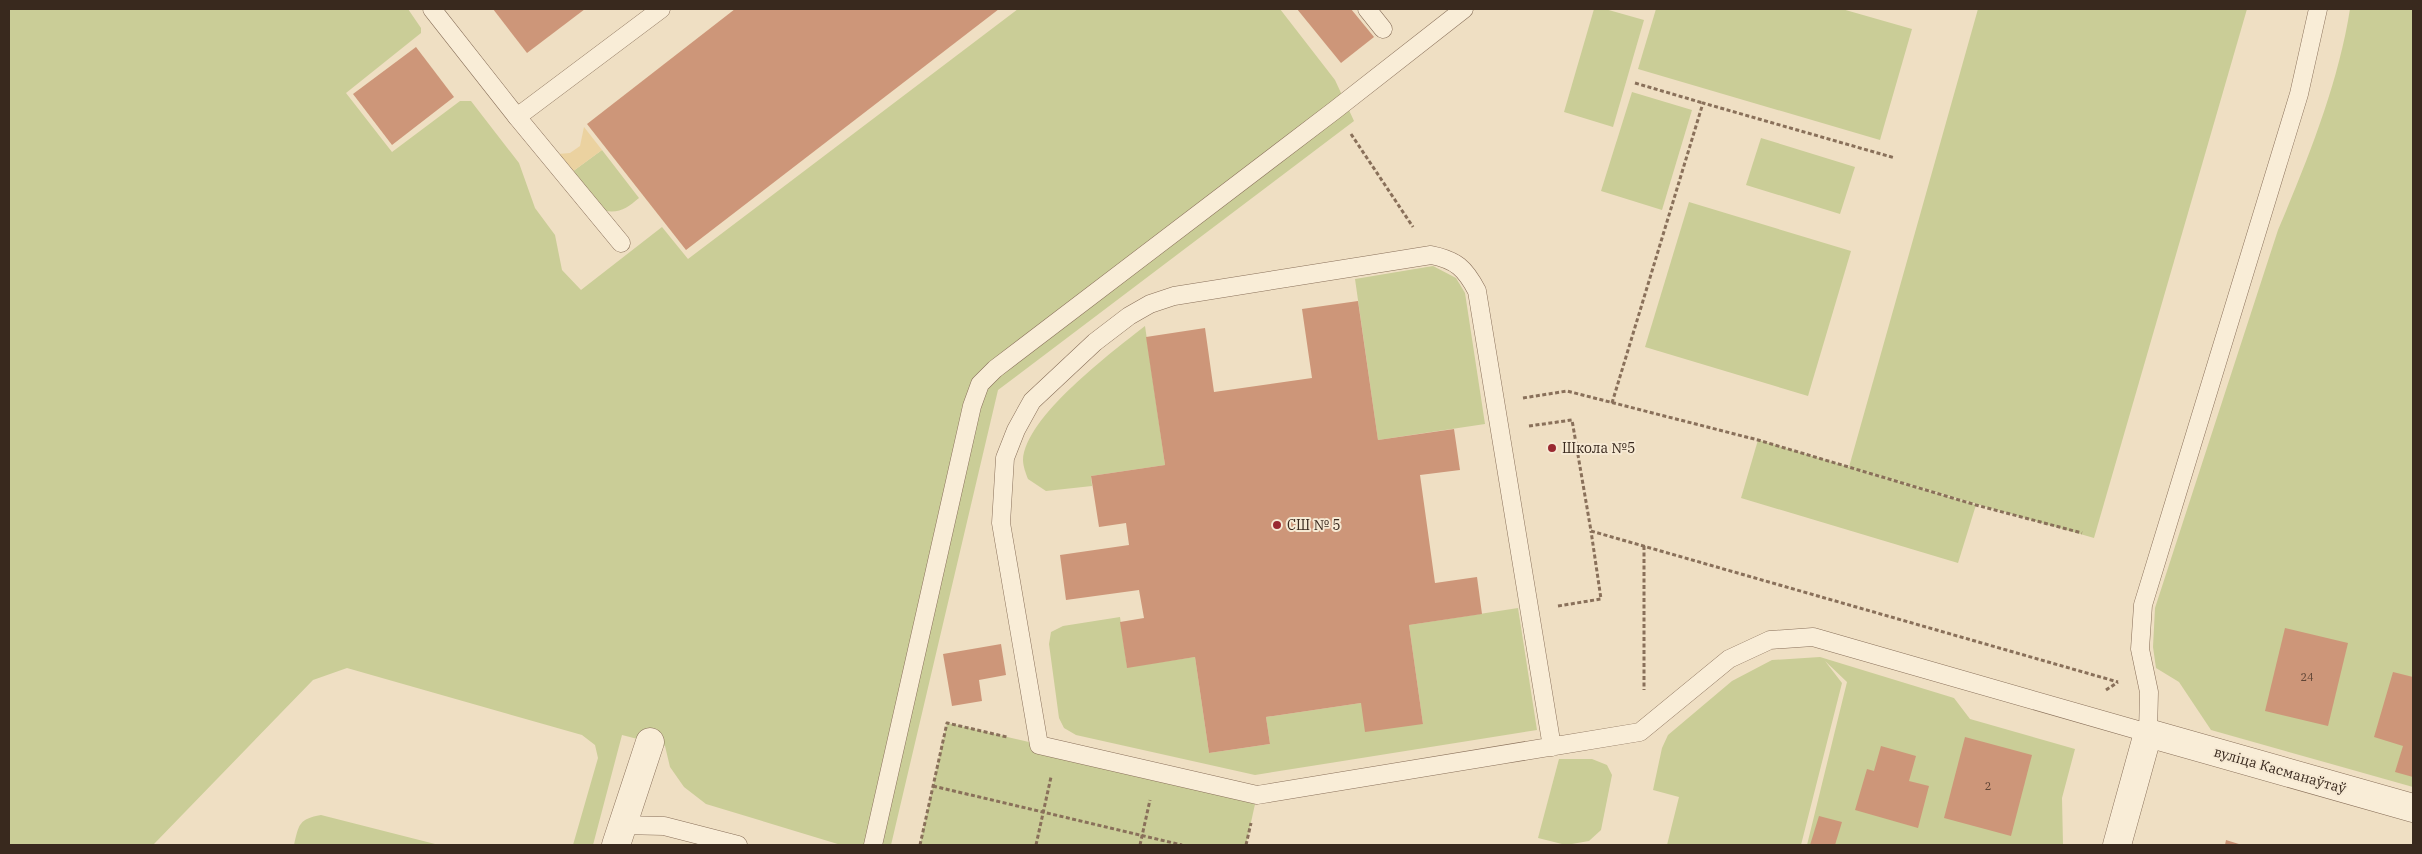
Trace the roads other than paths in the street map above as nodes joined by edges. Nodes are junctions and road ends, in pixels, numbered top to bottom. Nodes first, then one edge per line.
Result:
1 (432, 9) edge
2 (661, 9) edge
3 (1367, 9) edge
4 (1464, 9) edge
5 (2318, 9) edge
6 (1383, 29) dead end
7 (518, 118) junction
8 (622, 243) dead end
9 (2148, 733) junction
10 (650, 742) dead end
11 (1552, 747) junction
12 (2413, 808) edge
13 (618, 835) edge
14 (738, 845) edge
15 (874, 845) edge
16 (2117, 845) edge

1 - 7 lane
2 - 7 lane
3 - 6 lane
4 - 15 lane
5 - 9 lane
7 - 8 lane
9 - 11 lane
9 - 12 street, вуліца Касманаўтаў
9 - 16 street
10 - 13 street
11 - 11 lane
13 - 14 lane

